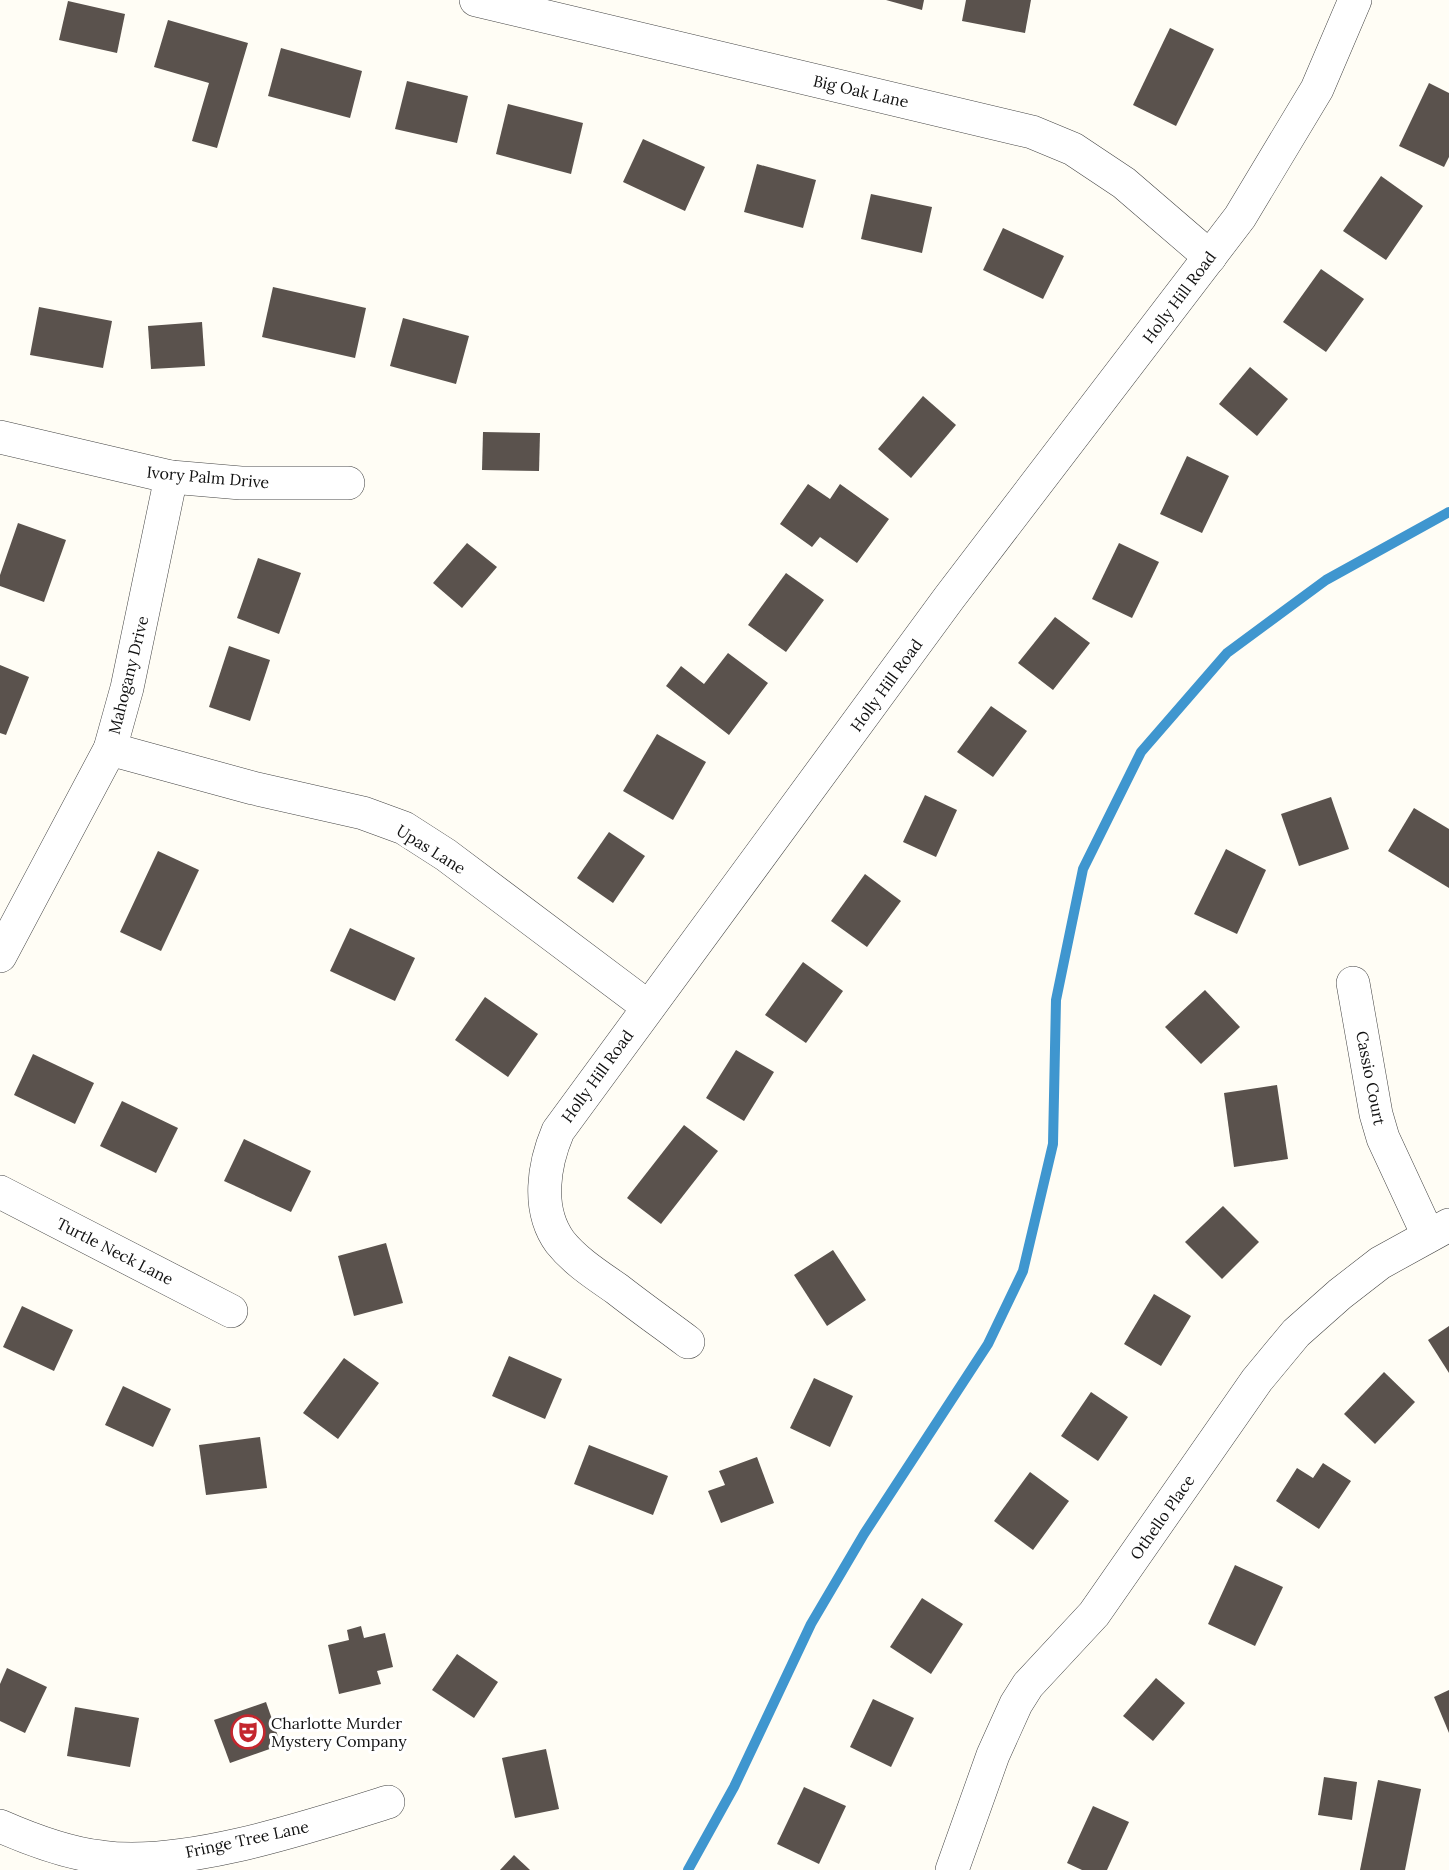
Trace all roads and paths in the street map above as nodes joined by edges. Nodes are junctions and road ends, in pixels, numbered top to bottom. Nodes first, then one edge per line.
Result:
1 (476, 0) edge
2 (1355, 0) edge
3 (1210, 257) junction
4 (0, 437) edge
5 (171, 477) junction
6 (348, 483) dead end
7 (110, 749) junction
8 (0, 956) edge
9 (1353, 982) dead end
10 (647, 1006) junction
11 (0, 1192) edge
12 (1439, 1230) edge
13 (231, 1311) dead end
14 (688, 1342) dead end
15 (388, 1802) dead end
16 (0, 1826) edge
17 (952, 1870) edge

1 - 3 street, Big Oak Lane
2 - 3 street, Holly Hill Road
3 - 10 street, Holly Hill Road
4 - 5 street, Ivory Palm Drive
5 - 6 street, Ivory Palm Drive
5 - 7 street, Mahogany Drive
7 - 8 street, Mahogany Drive
7 - 10 street, Upas Lane
9 - 12 street, Cassio Court
10 - 14 street, Holly Hill Road
11 - 13 street, Turtle Neck Lane
12 - 17 street, Othello Place
15 - 16 street, Fringe Tree Lane

